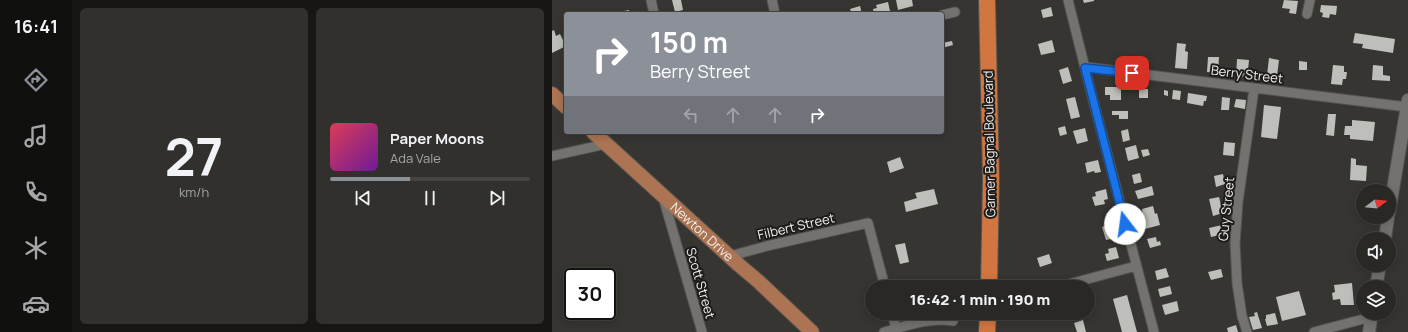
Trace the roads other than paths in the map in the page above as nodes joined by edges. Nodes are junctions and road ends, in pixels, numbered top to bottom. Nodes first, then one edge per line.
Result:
1 (651, 0) edge
2 (772, 0) edge
3 (987, 0) edge
4 (1068, 0) edge
5 (1310, 0) edge
6 (654, 12) edge
7 (775, 12) edge
8 (955, 12) dead end
9 (1307, 14) dead end
10 (944, 15) edge
11 (1085, 68) junction
12 (1254, 89) junction
13 (552, 94) edge
14 (1407, 104) edge
15 (564, 105) edge
16 (595, 134) edge
17 (606, 144) junction
18 (552, 156) edge
19 (1394, 184) edge
20 (662, 195) junction
21 (730, 256) junction
22 (1136, 266) junction
23 (883, 280) edge
24 (989, 280) edge
25 (1084, 280) edge
26 (894, 320) edge
27 (988, 320) edge
28 (1356, 320) edge
29 (1371, 320) edge
30 (953, 321) dead end
31 (896, 329) junction
32 (702, 332) edge
33 (812, 332) edge
34 (884, 332) edge
35 (987, 332) edge
36 (1154, 332) edge
37 (1247, 332) edge
38 (1314, 332) edge
39 (1369, 332) edge

1 - 6 street
2 - 7 street
3 - 24 highway, Garner Bagnal Boulevard
4 - 11 street
5 - 9 street
8 - 10 street
11 - 12 street, Berry Street
11 - 22 street
12 - 14 street, Berry Street
12 - 37 street, Guy Street
13 - 15 main road
14 - 19 main road
16 - 17 main road, Newton Drive
17 - 18 street
17 - 20 main road, Newton Drive
20 - 21 main road, Newton Drive
20 - 32 street, Scott Street
21 - 23 street, Filbert Street
21 - 33 main road, Newton Drive
22 - 25 street
22 - 36 street
26 - 31 street
27 - 35 highway
28 - 38 street
29 - 39 main road
30 - 31 street
31 - 34 street

